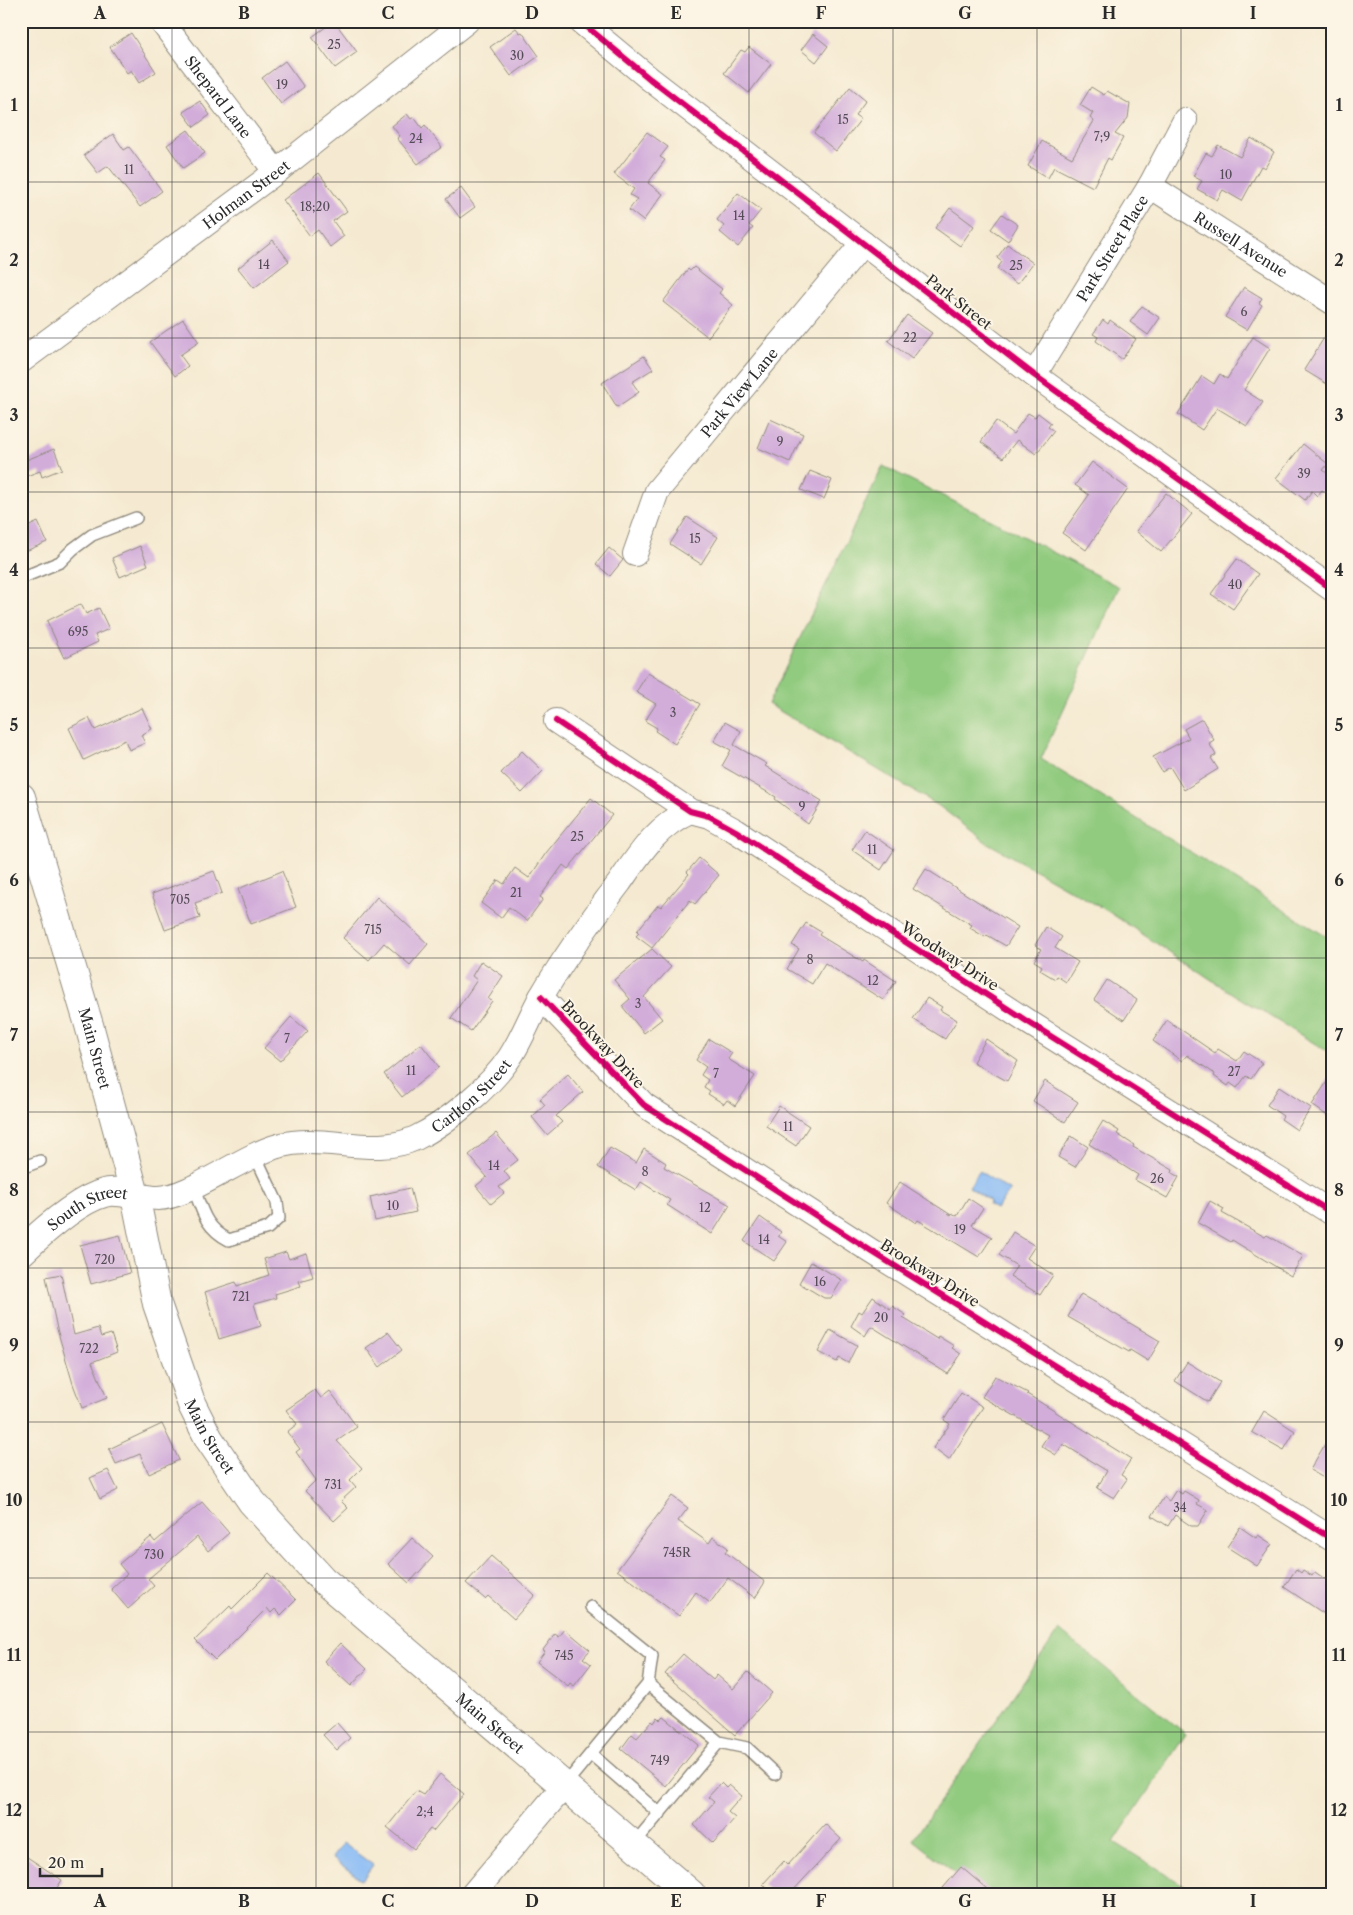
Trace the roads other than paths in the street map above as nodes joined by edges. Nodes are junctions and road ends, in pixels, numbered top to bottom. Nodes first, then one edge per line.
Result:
1 (161, 21) edge
2 (467, 21) edge
3 (580, 21) edge
4 (1185, 120) dead end
5 (276, 172) junction
6 (1150, 186) junction
7 (862, 243) junction
8 (1332, 302) edge
9 (21, 361) edge
10 (1034, 375) junction
11 (136, 518) dead end
12 (635, 554) dead end
13 (21, 578) edge
14 (1332, 589) edge
15 (556, 721) dead end
16 (21, 798) edge
17 (690, 810) junction
18 (541, 997) junction
19 (255, 1155) junction
20 (40, 1161) dead end
21 (21, 1168) edge
22 (192, 1186) junction
23 (135, 1195) junction
24 (1332, 1213) edge
25 (21, 1252) edge
26 (1332, 1539) edge
27 (591, 1607) dead end
28 (648, 1684) junction
29 (719, 1742) junction
30 (591, 1754) junction
31 (775, 1774) dead end
32 (564, 1786) junction
33 (660, 1814) junction
34 (633, 1845) junction
35 (473, 1894) edge
36 (691, 1894) edge

1 - 5 street, Shepard Lane
2 - 5 street, Holman Street
3 - 7 street, Park Street
4 - 6 street, Park Street Place
5 - 9 street, Holman Street
6 - 8 street, Russell Avenue
6 - 10 street, Park Street Place
7 - 10 street, Park Street
7 - 12 street, Park View Lane
10 - 14 street, Park Street
11 - 13 lane
15 - 17 street, Woodway Drive
16 - 23 main road, Main Street
17 - 18 street, Carlton Street
17 - 24 street, Woodway Drive
18 - 19 street, Carlton Street
18 - 26 street, Brookway Drive
19 - 22 street, Carlton Street
19 - 22 lane
20 - 21 lane
22 - 23 street, Carlton Street
23 - 25 main road, South Street
23 - 32 main road, Main Street
27 - 28 lane
28 - 29 lane
28 - 30 lane
29 - 31 lane
29 - 33 lane
30 - 32 lane
30 - 33 lane
32 - 34 main road, Main Street
32 - 35 street
33 - 34 lane
34 - 36 main road, Main Street

